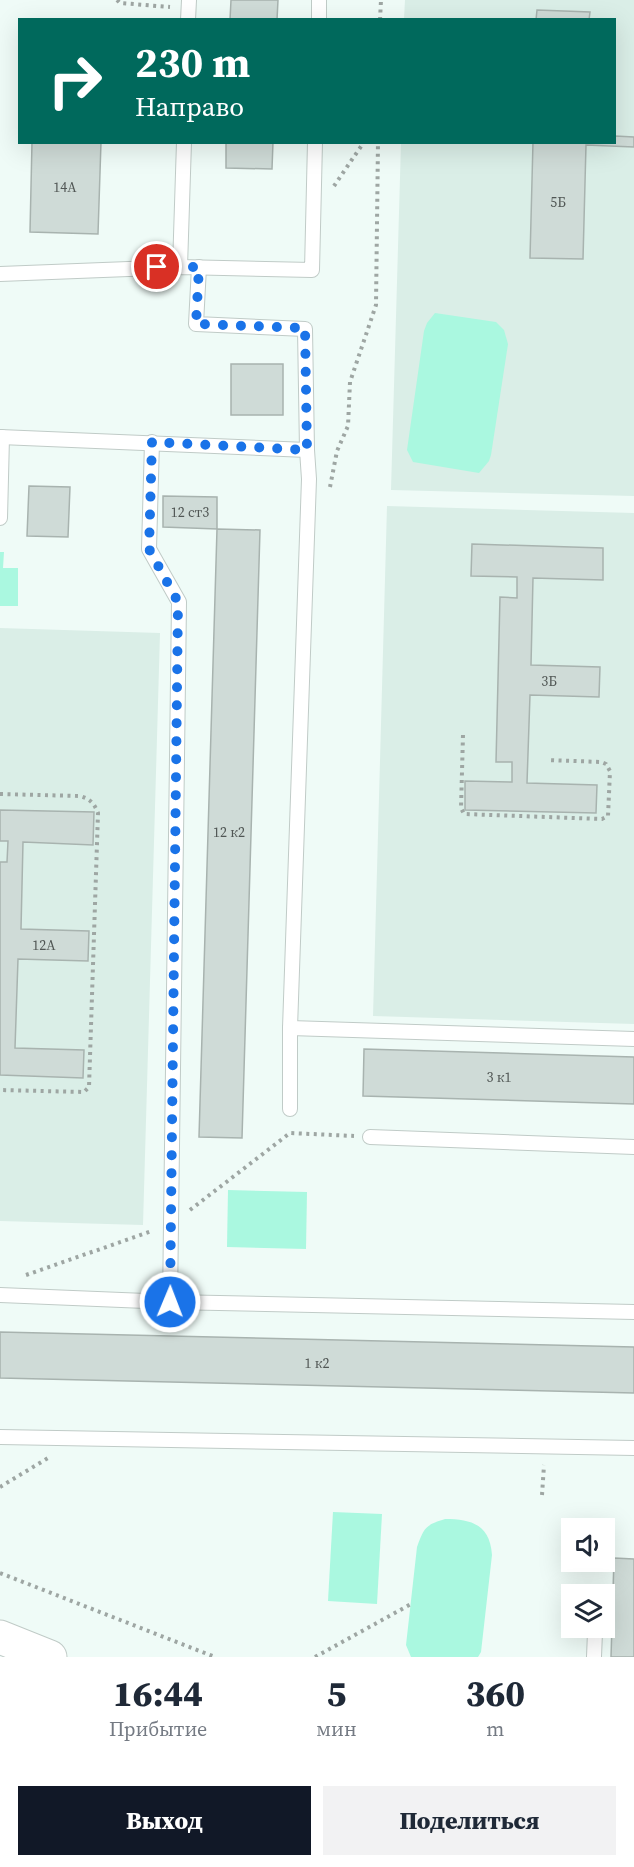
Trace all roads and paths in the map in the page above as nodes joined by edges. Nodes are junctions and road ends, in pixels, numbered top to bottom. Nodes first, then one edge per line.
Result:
1 (117, 0) edge
2 (319, 0) edge
3 (381, 0) edge
4 (188, 10) edge
5 (319, 18) edge
6 (380, 18) edge
7 (184, 144) edge
8 (315, 144) edge
9 (363, 144) edge
10 (378, 144) edge
11 (313, 216) junction
12 (180, 267) junction
13 (199, 267) junction
14 (0, 274) edge
15 (1, 437) edge
16 (152, 442) junction
17 (307, 450) junction
18 (330, 488) dead end
19 (0, 518) edge
20 (463, 735) dead end
21 (547, 760) dead end
22 (0, 794) edge
23 (290, 1028) junction
24 (634, 1039) edge
25 (0, 1090) edge
26 (290, 1109) dead end
27 (370, 1137) dead end
28 (634, 1147) edge
29 (0, 1295) edge
30 (170, 1302) junction
31 (634, 1312) edge
32 (0, 1437) edge
33 (79, 1438) junction
34 (544, 1446) junction
35 (634, 1448) edge
36 (0, 1487) edge
37 (542, 1495) dead end
38 (0, 1572) edge
39 (411, 1604) dead end
40 (0, 1638) edge
41 (596, 1638) edge
42 (50, 1657) edge
43 (215, 1657) edge
44 (315, 1657) edge
45 (594, 1657) edge

1 - 4 path
2 - 5 lane
3 - 6 path
7 - 12 lane
8 - 11 lane
9 - 11 path
10 - 18 path
11 - 13 lane
12 - 13 lane
12 - 14 lane
13 - 17 lane
15 - 16 lane
15 - 19 lane
16 - 17 lane
16 - 30 lane
17 - 23 lane
20 - 21 path
22 - 25 path
23 - 24 lane
23 - 26 lane
27 - 28 lane
29 - 30 lane
30 - 31 lane
32 - 33 lane
33 - 34 lane
33 - 36 path
34 - 35 lane
34 - 37 path
38 - 43 path
39 - 44 path
40 - 42 street
41 - 45 lane

